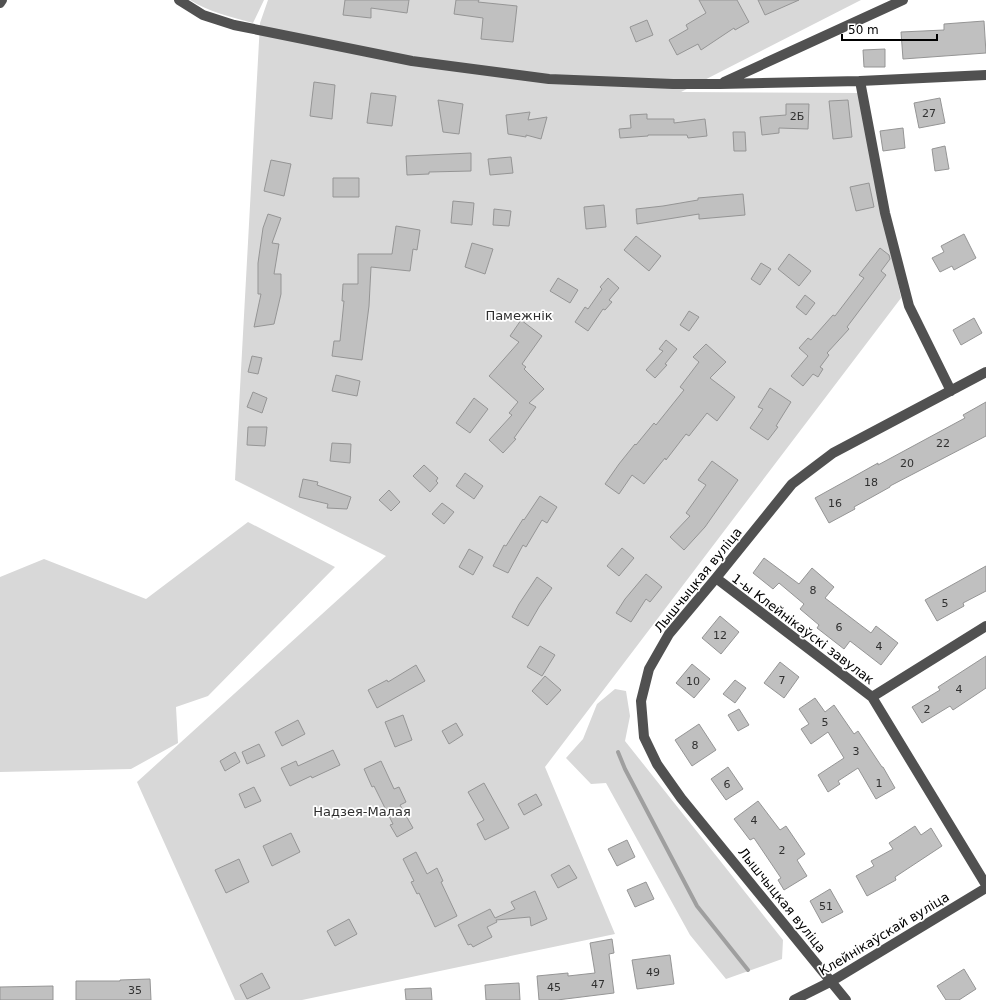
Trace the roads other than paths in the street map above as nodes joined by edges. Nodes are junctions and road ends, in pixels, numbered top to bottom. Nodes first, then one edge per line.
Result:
1 (2, 0) edge
2 (179, 0) edge
3 (903, 0) edge
4 (0, 3) edge
5 (986, 75) edge
6 (860, 81) junction
7 (720, 84) junction
8 (986, 372) edge
9 (951, 390) junction
10 (716, 578) junction
11 (986, 626) edge
12 (872, 697) junction
13 (986, 886) edge
14 (832, 981) junction
15 (794, 1000) edge
16 (846, 1000) edge

1 - 4 street
2 - 7 street
3 - 7 street
5 - 6 street
6 - 7 street
6 - 9 street
8 - 9 street, Лышчыцкая вуліца
9 - 10 street, Лышчыцкая вуліца
10 - 12 street, 1-ы Клейнікаўскі завулак
10 - 14 street, Лышчыцкая вуліца
11 - 12 street
12 - 13 street, 1-ы Клейнікаўскі завулак
13 - 14 street, Клейнікаўскай вуліца
14 - 15 street, Клейнікаўскай вуліца
14 - 16 street, Лышчыцкая вуліца

